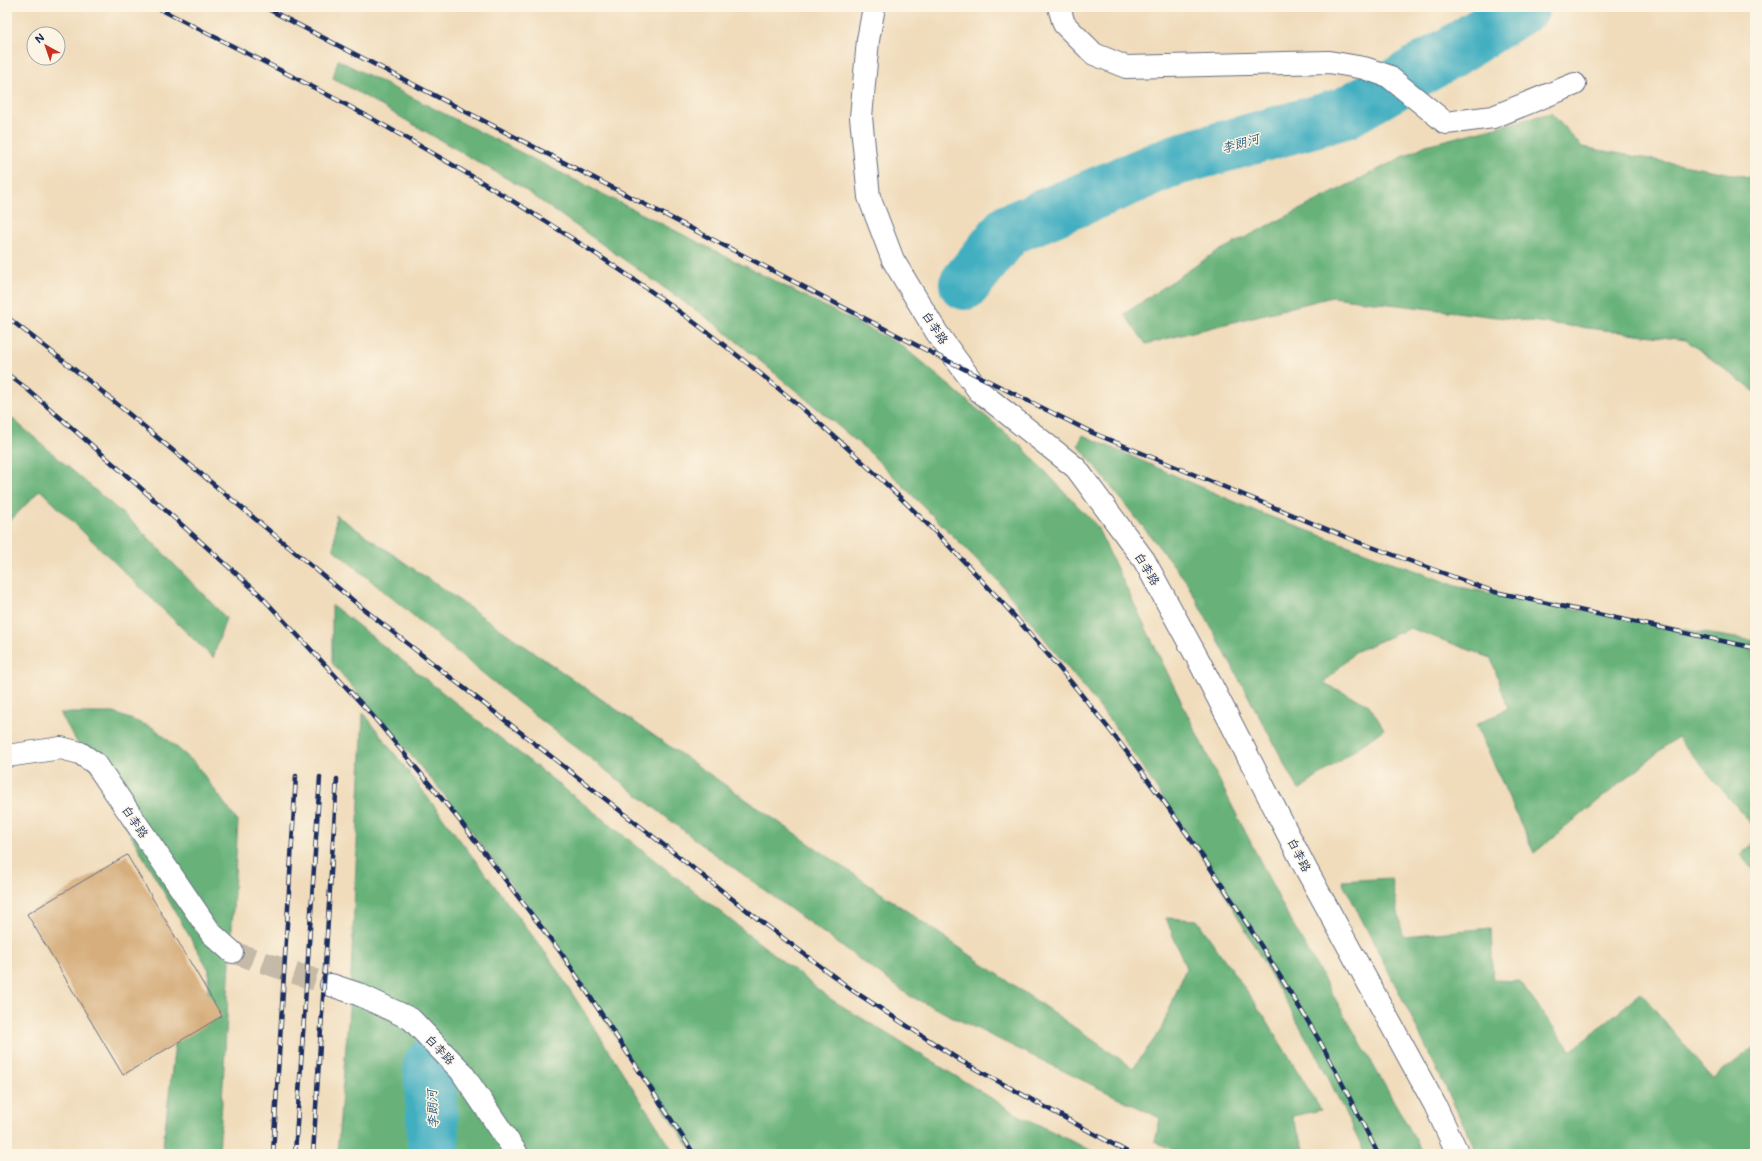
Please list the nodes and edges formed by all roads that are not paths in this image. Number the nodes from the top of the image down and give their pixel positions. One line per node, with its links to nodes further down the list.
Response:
1 (874, 7): 8 (street, 白李路)
2 (1059, 7): 3 (street)
3 (1575, 84)
4 (7, 756): 5 (street, 白李路)
5 (232, 952)
6 (331, 985): 7 (street, 白李路)
7 (517, 1154)
8 (1458, 1154)

